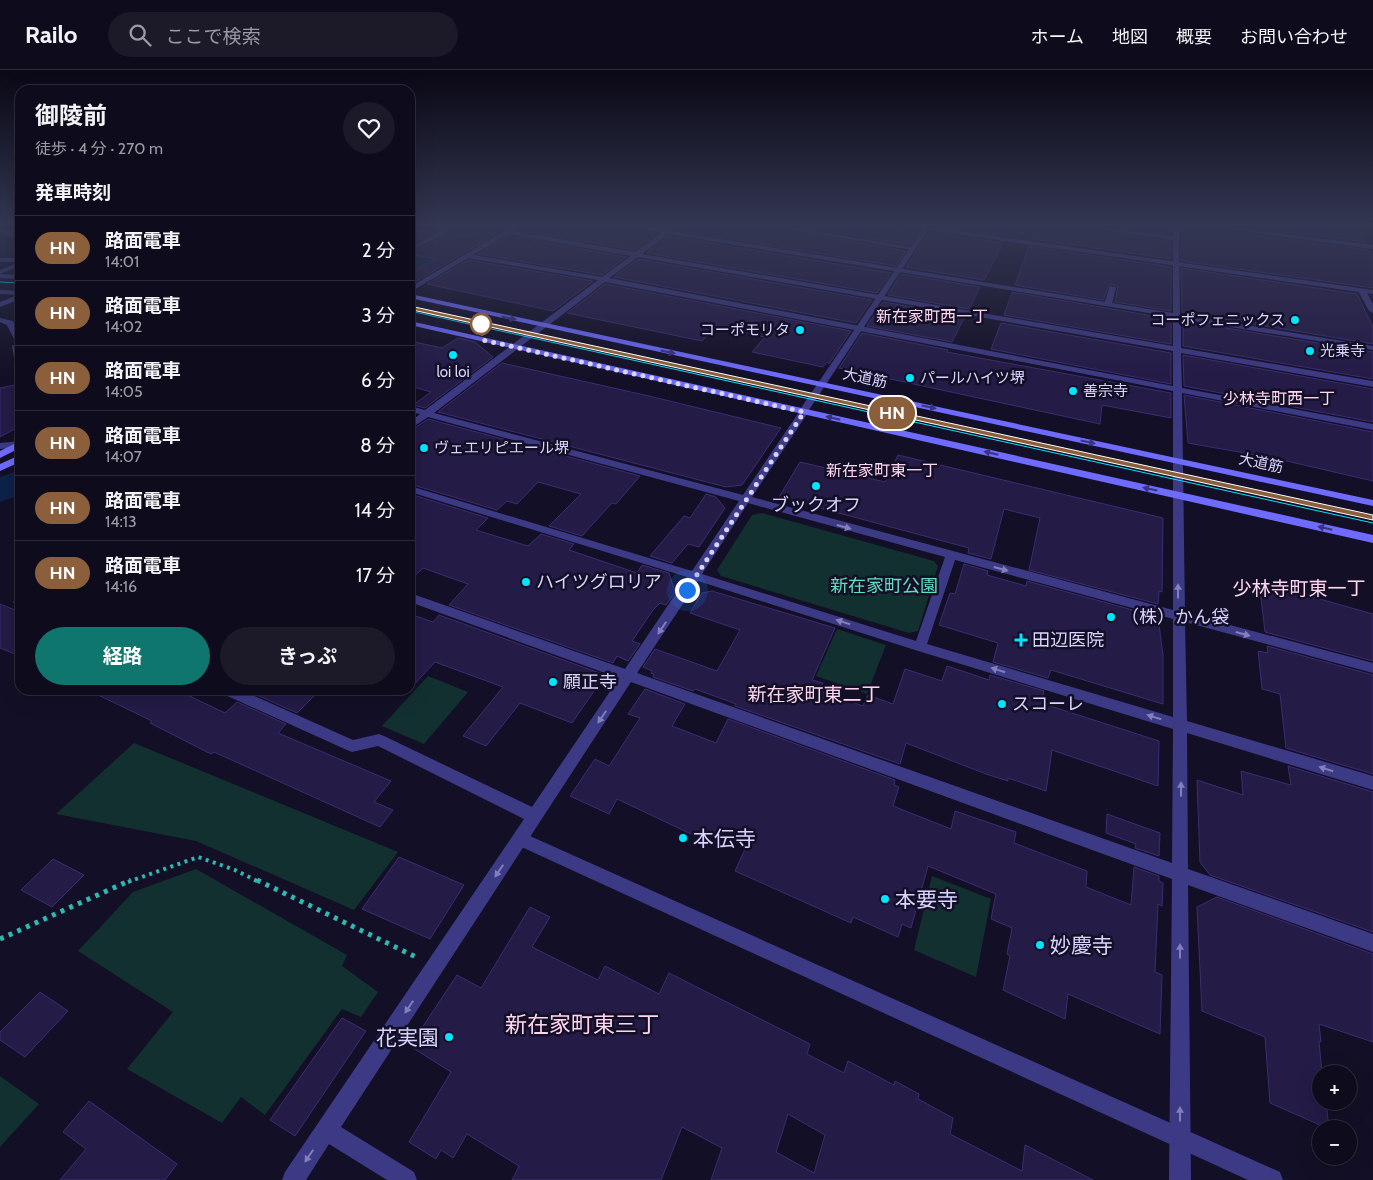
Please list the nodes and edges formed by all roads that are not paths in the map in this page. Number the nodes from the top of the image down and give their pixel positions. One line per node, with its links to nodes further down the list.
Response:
1 (435, 275): 13 (street)
2 (577, 275): 11 (street)
3 (608, 275): 11 (street)
4 (751, 275): 20 (street)
5 (895, 275): 20 (street)
6 (929, 275): 21 (street)
7 (1178, 275): 24 (street)
8 (1252, 275): 14 (street)
9 (0, 276): 10 (street)
10 (15, 277)
11 (602, 279): 27 (street); 28 (street)
12 (1112, 286): 21 (street)
13 (415, 287)
14 (1362, 291): 16 (street); 23 (street)
15 (0, 292): 17 (street)
16 (1373, 292)
17 (15, 294)
18 (15, 297): 22 (street)
19 (415, 297): 27 (main road, 大道筋, one-way to 27)
20 (879, 297): 28 (street); 32 (street)
21 (1108, 304): 24 (street)
22 (0, 305)
23 (1373, 312)
24 (1177, 315): 31 (street); 32 (street)
25 (0, 320): 29 (street)
26 (415, 324): 30 (main road)
27 (544, 325): 30 (street); 34 (main road, 大道筋, one-way to 34)
28 (858, 329): 34 (street); 35 (street)
29 (15, 333)
30 (515, 347): 37 (main road); 38 (street)
31 (1373, 348)
32 (1176, 350): 33 (street); 35 (street)
33 (1373, 384)
34 (823, 385): 37 (street); 46 (main road, 大道筋, one-way to 46)
35 (1179, 390): 40 (street); 46 (street)
36 (415, 410): 38 (street)
37 (804, 412): 49 (main road, one-way to 37); 50 (street)
38 (427, 414): 39 (street); 50 (street)
39 (415, 422)
40 (1373, 427)
41 (15, 444): 42 (street)
42 (0, 446)
43 (15, 446): 44 (main road)
44 (0, 454)
45 (15, 460): 47 (main road)
46 (1177, 460): 49 (street); 51 (main road, 大道筋)
47 (0, 468)
48 (415, 491): 54 (street)
49 (1178, 495): 52 (main road, one-way to 49); 56 (street, one-way to 49)
50 (746, 501): 53 (street, one-way to 53); 54 (street)
51 (1373, 502)
52 (1373, 539)
53 (951, 556): 56 (street, one-way to 56); 57 (street)
54 (696, 576): 57 (street, one-way to 54); 59 (street, one-way to 59)
55 (415, 602): 59 (street)
56 (1178, 616): 58 (street, one-way to 58); 61 (street)
57 (920, 647): 61 (street, one-way to 57)
58 (1373, 668)
59 (629, 677): 63 (street, one-way to 63); 65 (street)
60 (239, 695): 63 (street)
61 (1180, 725): 62 (street, one-way to 61); 65 (street, one-way to 61)
62 (1373, 783)
63 (536, 816): 64 (street)
64 (520, 839): 67 (street, one-way to 67); 68 (street)
65 (1181, 874): 66 (street); 68 (street, one-way to 65)
66 (1373, 943)
67 (326, 1130): 69 (street, one-way to 69); 70 (street)
68 (1180, 1139): 71 (street); 72 (street)
69 (293, 1180)
70 (406, 1180)
71 (1180, 1180)
72 (1272, 1180)

